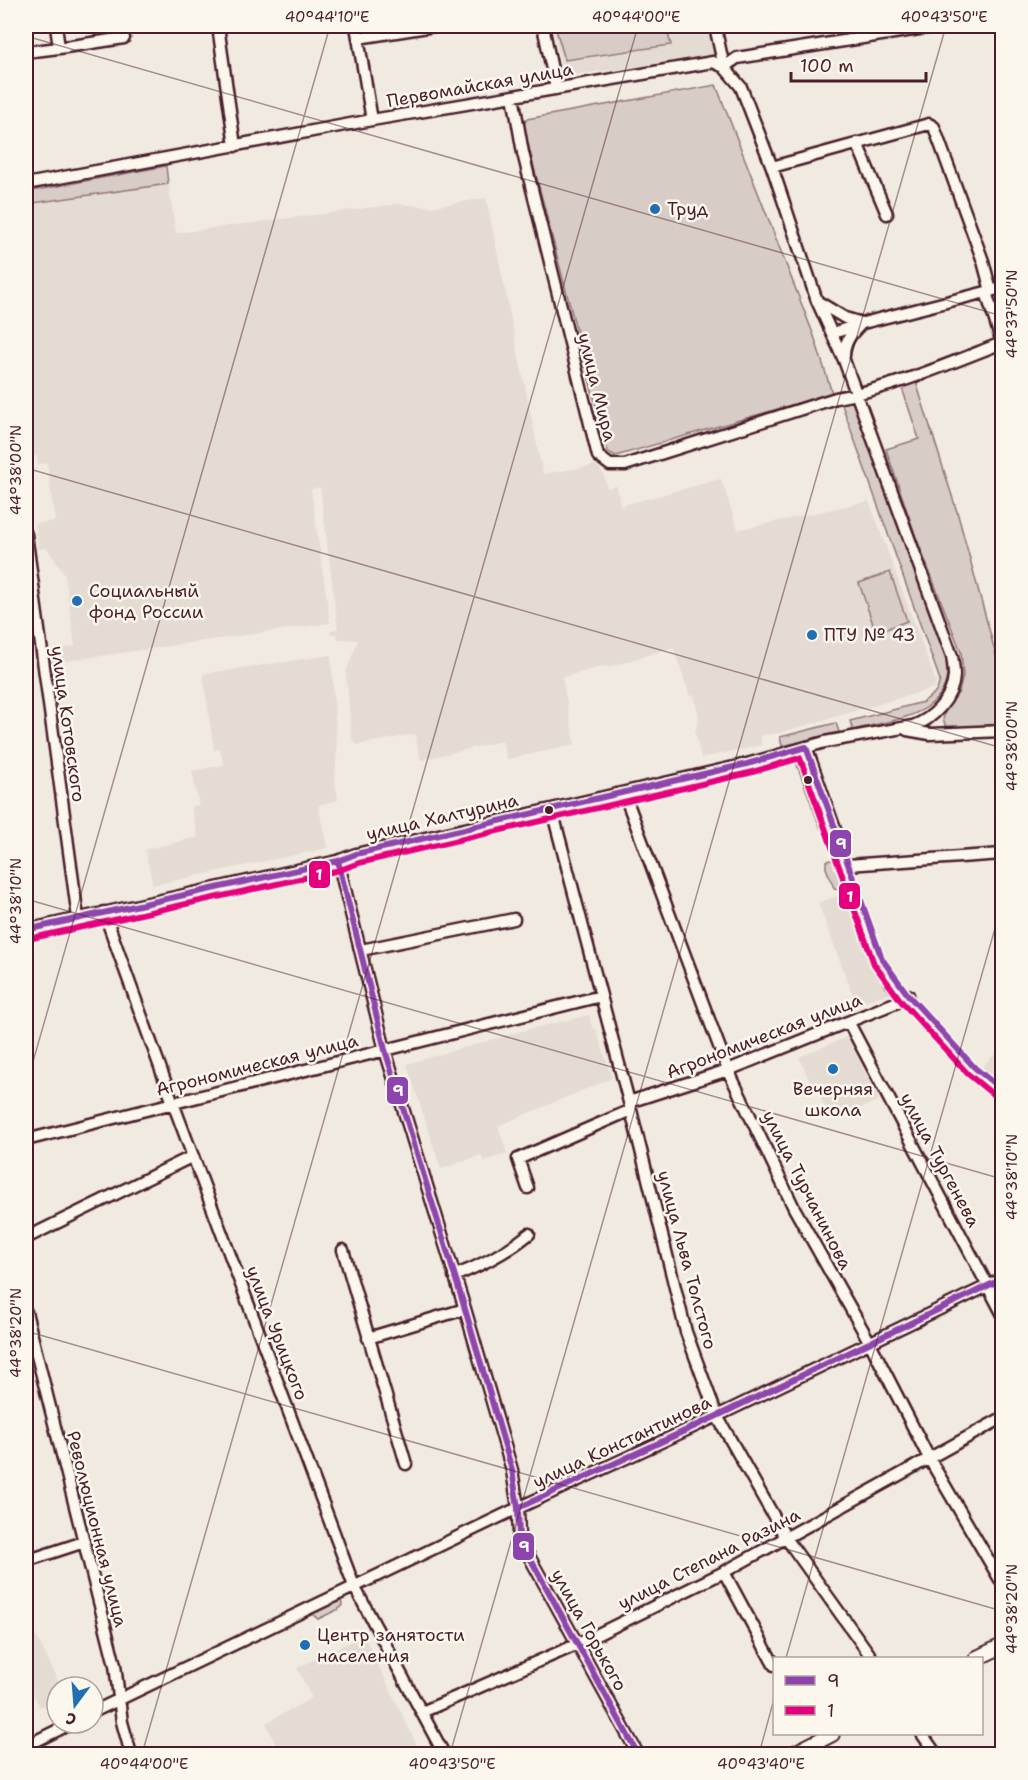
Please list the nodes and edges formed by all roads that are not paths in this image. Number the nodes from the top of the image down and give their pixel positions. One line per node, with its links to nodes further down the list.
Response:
1 (56, 26): 11 (street)
2 (218, 26): 18 (street)
3 (356, 26): 10 (street)
4 (434, 26): 10 (street)
5 (543, 26): 14 (street)
6 (715, 26): 13 (street)
7 (938, 26): 8 (street, Первомайская улица)
8 (861, 31): 13 (street, Первомайская улица)
9 (124, 38): 11 (street)
10 (358, 38): 16 (street)
11 (59, 48): 12 (street)
12 (26, 52)
13 (724, 67): 14 (street, Первомайская улица); 19 (street)
14 (556, 89): 15 (street, Первомайская улица)
15 (513, 96): 16 (street, Первомайская улица); 28 (street, улица Мира)
16 (372, 120): 18 (street, Первомайская улица)
17 (857, 142): 19 (street); 21 (street); 22 (street, улица Мира)
18 (235, 146): 20 (street, Первомайская улица)
19 (772, 167): 23 (street)
20 (26, 184)
21 (887, 214)
22 (993, 290): 24 (street); 26 (street, улица Мира)
23 (817, 301): 24 (street); 25 (street)
24 (863, 323): 25 (street); 27 (street)
25 (833, 333): 27 (street)
26 (1002, 343): 28 (street, улица Мира)
27 (844, 360): 28 (street)
28 (855, 395): 30 (street, улица Халтурина)
29 (26, 534): 39 (street, улица Котовского)
30 (901, 729): 31 (street, улица Халтурина); 32 (street, улица Халтурина)
31 (1002, 731)
32 (803, 748): 33 (street, улица Халтурина); 37 (street); 44 (street)
33 (624, 793): 34 (street, улица Халтурина); 47 (street, улица Турчанинова)
34 (552, 810): 36 (street, улица Халтурина); 43 (street, улица Льва Толстого)
35 (1002, 854): 37 (street)
36 (338, 861): 38 (street, улица Халтурина); 42 (street, улица Горького)
37 (848, 865): 44 (street)
38 (105, 912): 39 (street, улица Халтурина); 50 (street, улица Урицкого)
39 (78, 918): 41 (street, улица Халтурина)
40 (513, 919): 42 (street)
41 (26, 930)
42 (361, 950): 46 (street, улица Горького)
43 (601, 996): 46 (street, Агрономическая улица); 51 (street, улица Льва Толстого)
44 (905, 996): 45 (street, Агрономическая улица); 48 (street); 49 (street)
45 (849, 1023): 47 (street, Агрономическая улица); 60 (street, улица Тургенева)
46 (385, 1050): 50 (street, Агрономическая улица); 58 (street, улица Горького)
47 (728, 1070): 51 (street, Агрономическая улица); 65 (street, улица Турчанинова)
48 (1002, 1090)
49 (1002, 1098)
50 (173, 1103): 52 (street, Агрономическая улица); 53 (street, улица Урицкого)
51 (631, 1106): 54 (street); 66 (street, улица Льва Толстого)
52 (26, 1140)
53 (193, 1156): 56 (street); 76 (street, улица Урицкого)
54 (528, 1188)
55 (529, 1234): 58 (street)
56 (26, 1238)
57 (343, 1250): 64 (street)
58 (454, 1276): 61 (street, улица Горького)
59 (1002, 1279): 60 (street, улица Константинова)
60 (987, 1286): 63 (street, улица Тургенева); 65 (street, улица Константинова)
61 (465, 1309): 64 (street); 70 (street, улица Горького)
62 (26, 1312): 72 (street, Революционная улица)
63 (1002, 1313)
64 (368, 1338): 69 (street)
65 (870, 1341): 66 (street, улица Константинова); 68 (street, улица Турчанинова)
66 (717, 1416): 70 (street, улица Константинова); 71 (street, улица Льва Толстого)
67 (1002, 1419): 68 (street, улица Степана Разина)
68 (930, 1460): 71 (street, улица Степана Разина); 75 (street, улица Турчанинова)
69 (406, 1464)
70 (518, 1508): 76 (street, улица Константинова); 77 (street, улица Горького)
71 (786, 1538): 74 (street, улица Степана Разина); 79 (street, улица Льва Толстого)
72 (84, 1542): 73 (street); 82 (street, Революционная улица)
73 (26, 1561)
74 (724, 1572): 77 (street, улица Степана Разина); 81 (street)
75 (1002, 1583)
76 (354, 1586): 82 (street, улица Константинова); 84 (street, улица Урицкого)
77 (578, 1644): 84 (street, улица Степана Разина); 92 (street, улица Горького)
78 (1002, 1646): 80 (main road)
79 (871, 1657)
80 (981, 1657)
81 (773, 1663)
82 (120, 1699): 83 (street, улица Константинова); 90 (street, Революционная улица)
83 (105, 1707)
84 (422, 1712): 91 (street, улица Урицкого)
85 (48, 1735): 88 (street)
86 (830, 1735): 89 (main road)
87 (923, 1735): 93 (street)
88 (26, 1746)
89 (807, 1747)
90 (131, 1755)
91 (444, 1755)
92 (639, 1755)
93 (936, 1755)

